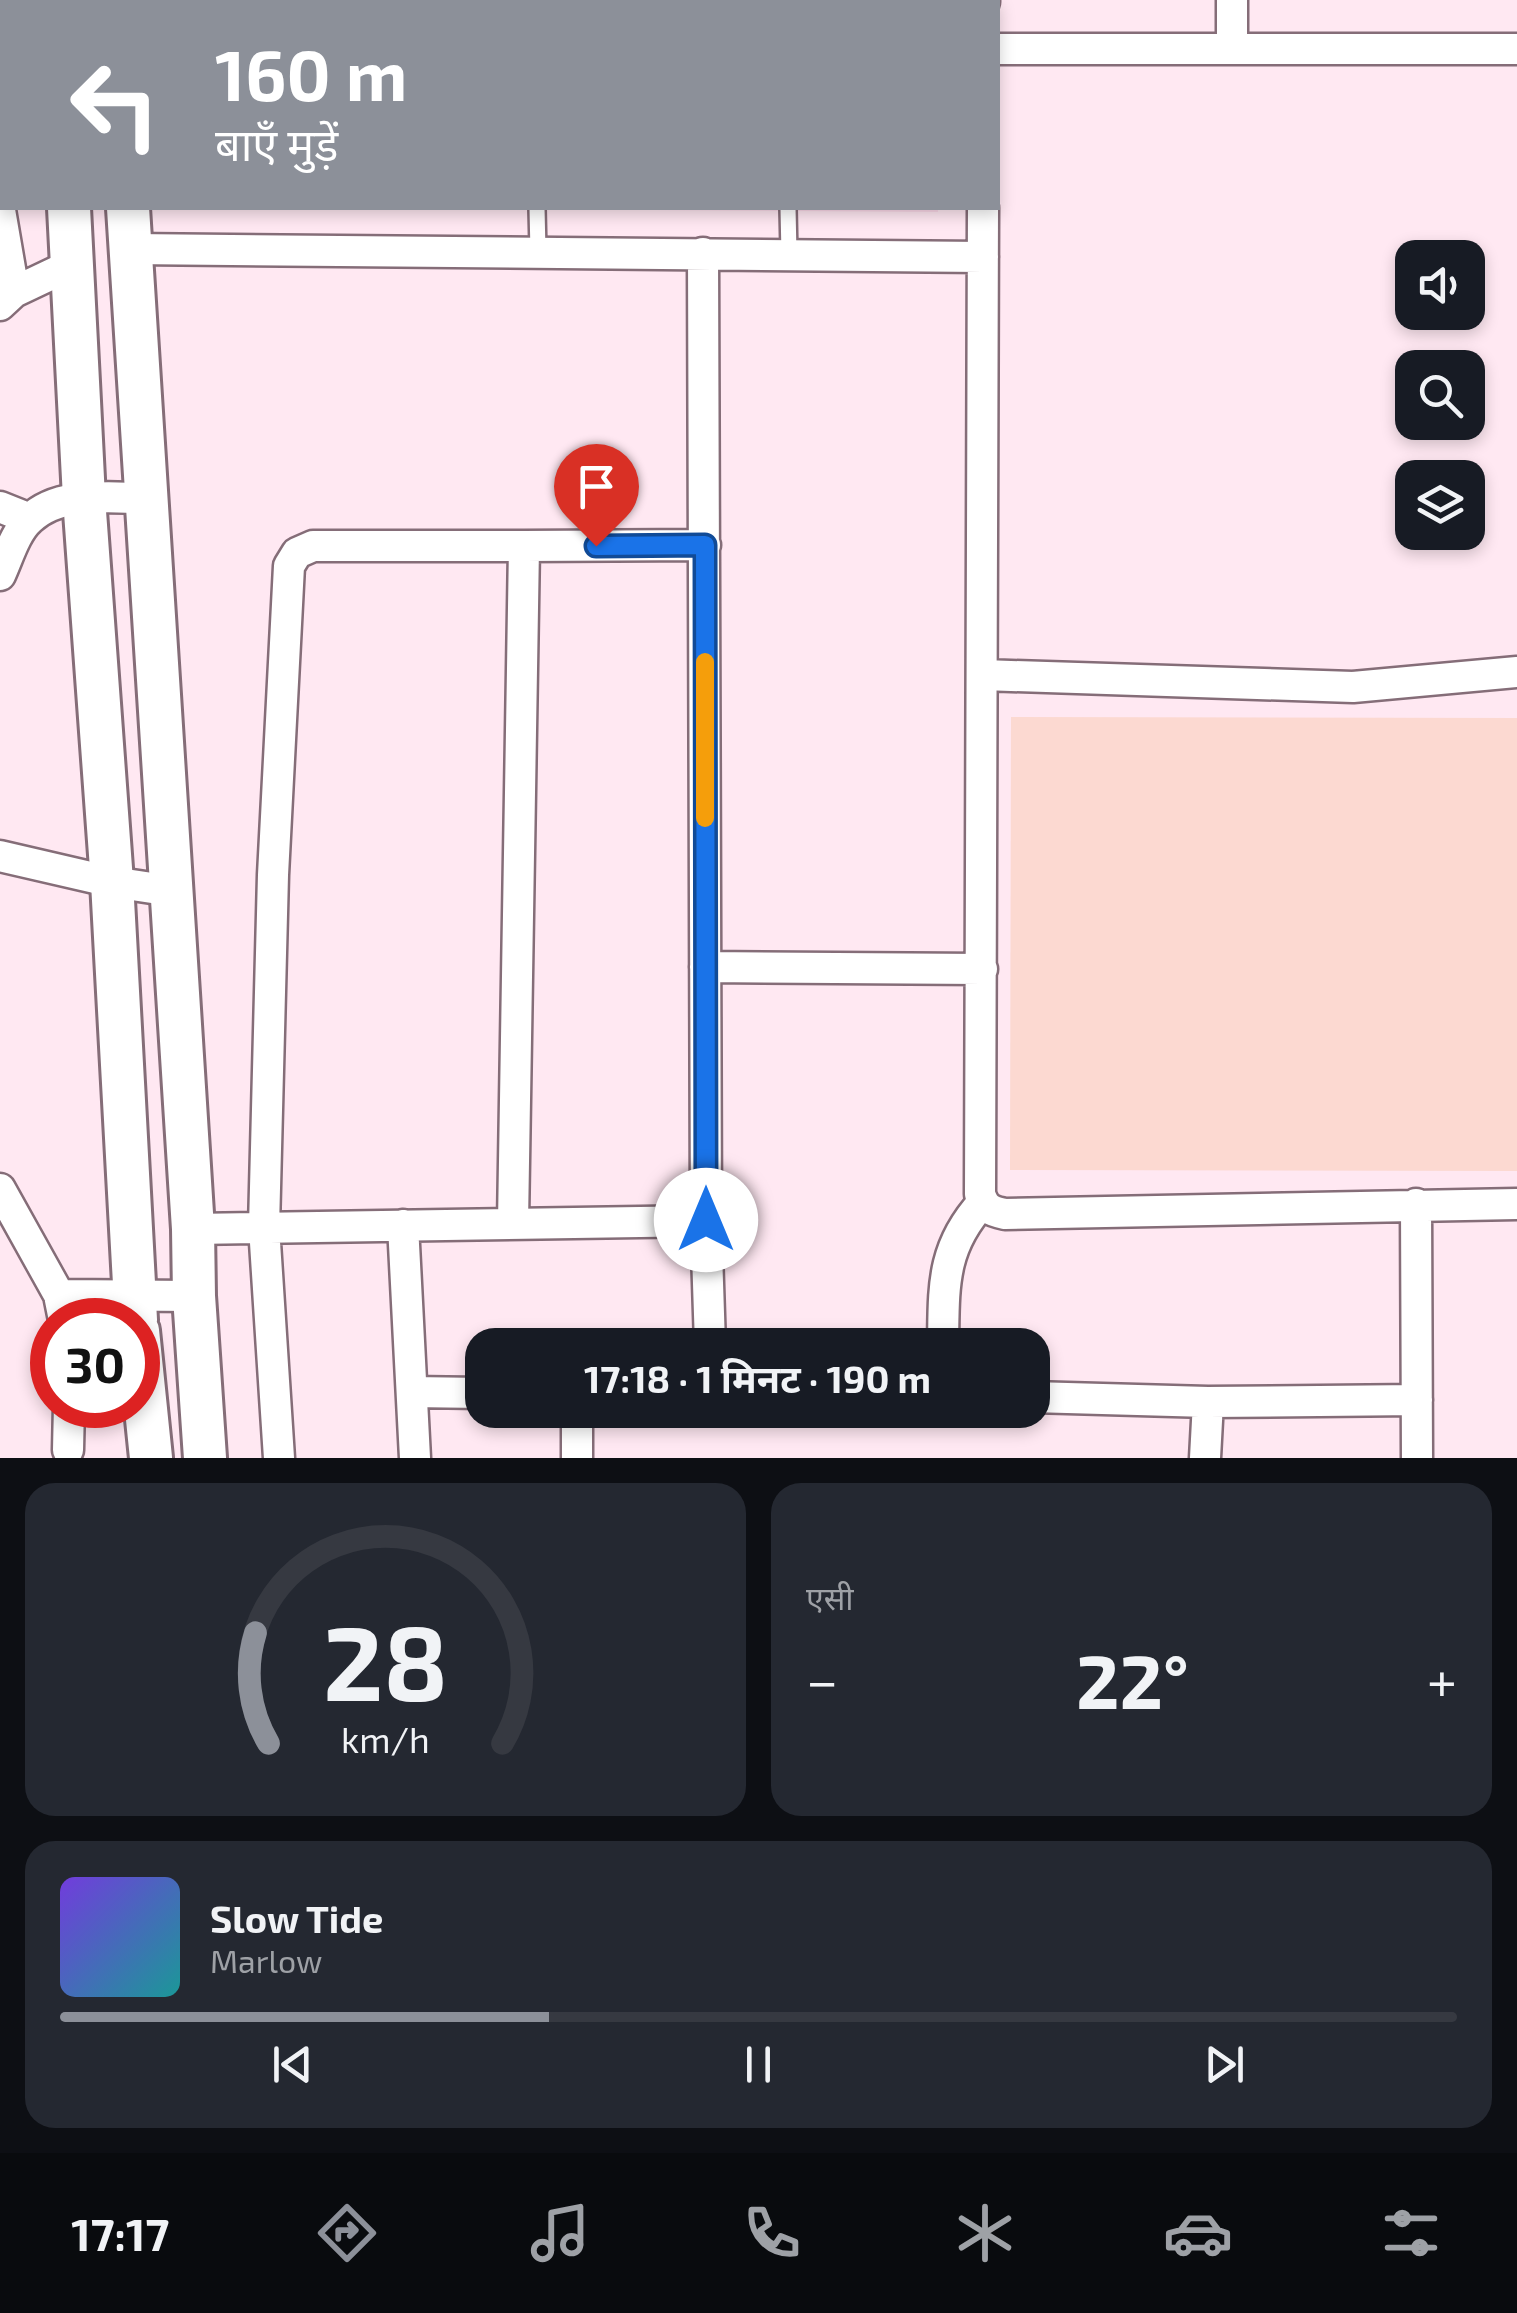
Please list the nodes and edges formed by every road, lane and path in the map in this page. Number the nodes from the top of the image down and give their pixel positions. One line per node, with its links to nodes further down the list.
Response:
1 (1232, 0): 3 (street)
2 (1000, 50): 3 (street)
3 (1232, 50): 4 (street)
4 (1517, 50)
5 (0, 210): 16 (street)
6 (69, 210): 15 (street)
7 (537, 210): 11 (lane)
8 (788, 210): 13 (lane)
9 (983, 210): 14 (street)
10 (129, 228): 11 (street); 18 (street)
11 (538, 252): 12 (street)
12 (703, 253): 13 (street); 21 (street)
13 (789, 254): 14 (street)
14 (983, 258): 25 (street)
15 (73, 264): 16 (street); 17 (street)
16 (7, 298)
17 (84, 498): 18 (street); 20 (street); 27 (street)
18 (145, 498): 28 (street)
19 (0, 507): 20 (street)
20 (30, 519): 23 (street)
21 (705, 545): 22 (street); 29 (street)
22 (524, 546): 36 (street); 38 (street)
23 (0, 575)
24 (1517, 672): 25 (street)
25 (982, 676): 30 (street)
26 (0, 856): 27 (street)
27 (112, 882): 28 (street); 42 (street)
28 (172, 892): 39 (street)
29 (705, 967): 30 (street); 35 (street)
30 (982, 969): 32 (street)
31 (0, 1190): 41 (street)
32 (982, 1202): 33 (street); 45 (street)
33 (1416, 1204): 34 (street); 49 (street)
34 (1517, 1204)
35 (706, 1220): 36 (street); 44 (street)
36 (513, 1224): 37 (street)
37 (403, 1225): 38 (street); 46 (street)
38 (264, 1227): 39 (street); 57 (street)
39 (193, 1228): 40 (street)
40 (194, 1296): 43 (street); 56 (street)
41 (56, 1298)
42 (135, 1298)
43 (160, 1308)
44 (709, 1328)
45 (943, 1328)
46 (412, 1392): 47 (street); 58 (street)
47 (465, 1393)
48 (1050, 1398): 50 (street)
49 (1417, 1400): 50 (street); 61 (street)
50 (1208, 1402): 60 (street)
51 (68, 1428): 54 (street)
52 (149, 1428): 55 (street)
53 (577, 1428): 59 (street)
54 (68, 1450)
55 (152, 1458)
56 (205, 1458)
57 (279, 1458)
58 (415, 1458)
59 (577, 1458)
60 (1204, 1458)
61 (1416, 1458)

